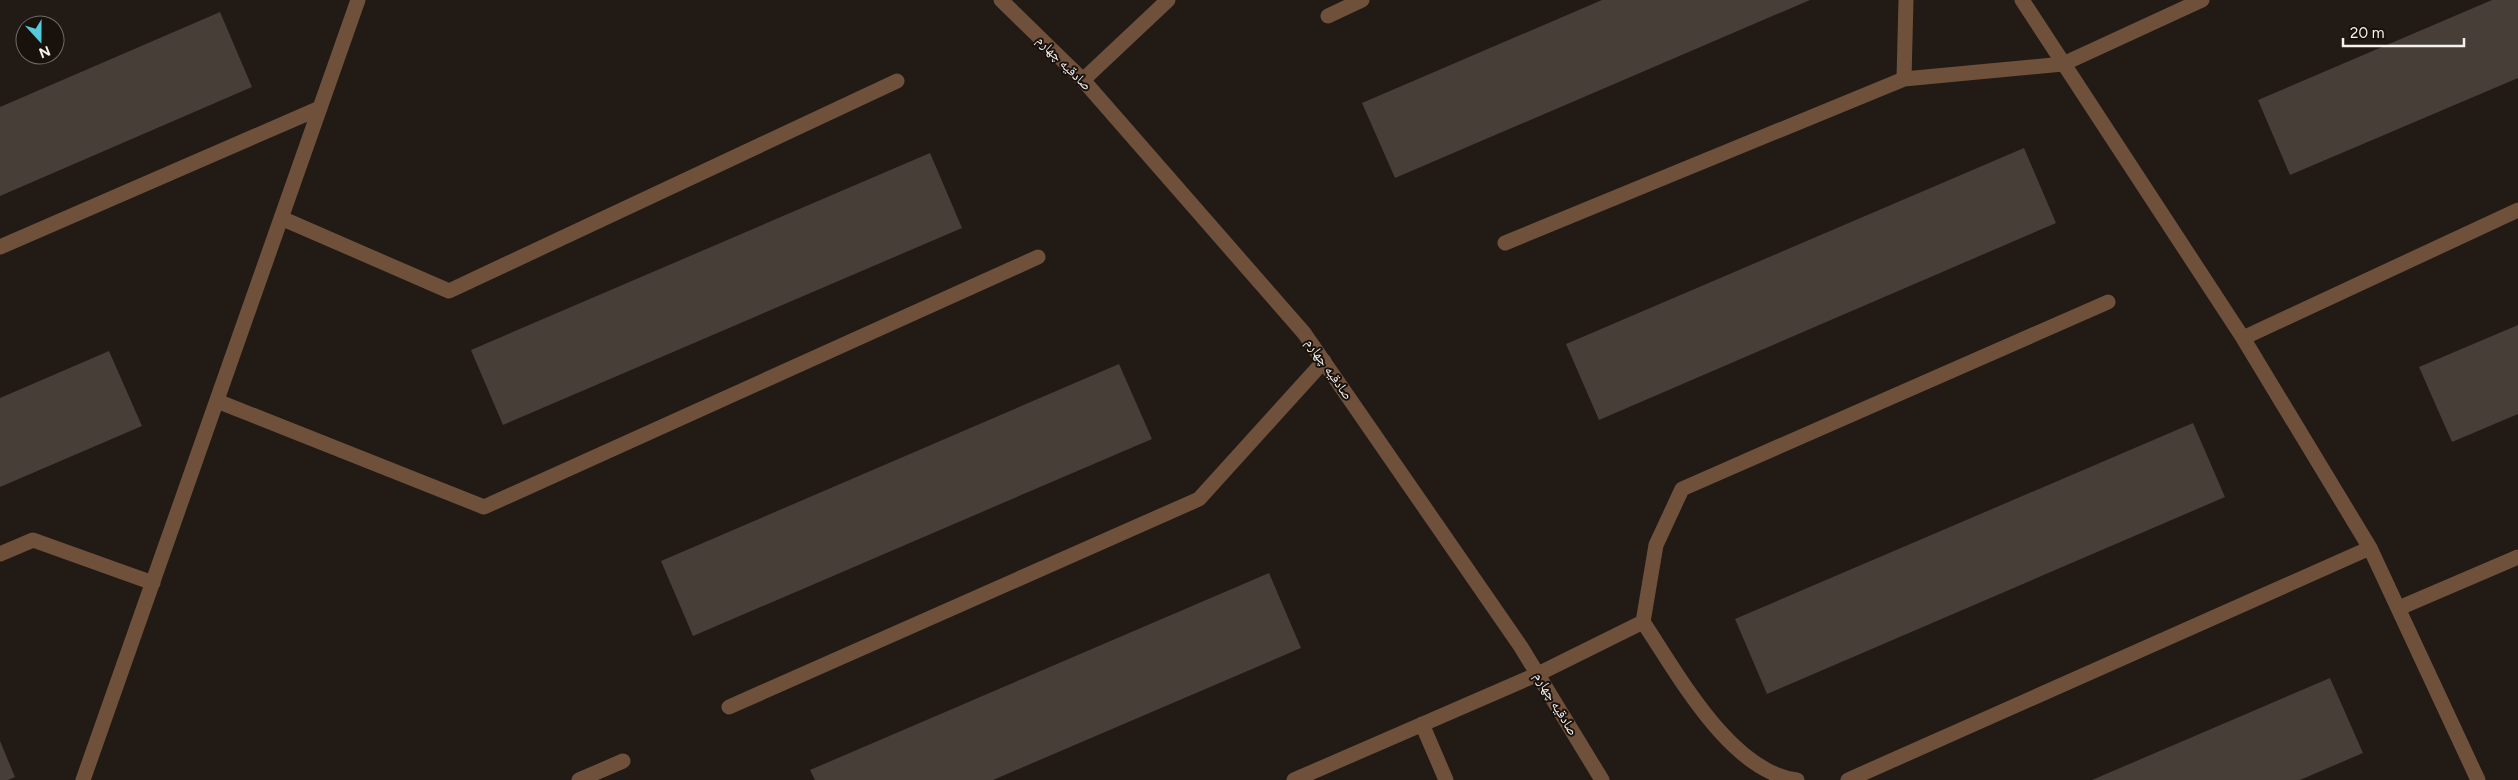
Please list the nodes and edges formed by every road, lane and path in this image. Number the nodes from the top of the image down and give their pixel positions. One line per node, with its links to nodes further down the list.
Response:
1 (358, 0): 13 (street)
2 (1001, 0): 11 (street, صادقیه چهارم)
3 (1168, 0): 11 (street)
4 (1362, 0): 8 (street)
5 (1906, 0): 10 (street)
6 (2022, 0): 9 (street)
7 (2202, 0): 9 (street)
8 (1328, 16)
9 (2064, 64): 10 (street); 20 (street)
10 (1904, 79): 16 (street)
11 (1083, 80): 21 (street, صادقیه چهارم)
12 (897, 81): 15 (street)
13 (320, 108): 15 (street); 17 (street)
14 (2518, 210): 20 (street)
15 (281, 218): 22 (street)
16 (1504, 243)
17 (0, 247)
18 (1038, 258): 22 (street)
19 (2108, 302): 28 (street)
20 (2243, 338): 23 (street)
21 (1324, 361): 29 (street, صادقیه چهارم); 30 (street)
22 (217, 401): 26 (street)
23 (2370, 548): 27 (street); 39 (street)
24 (0, 554): 26 (street)
25 (2518, 557): 27 (street)
26 (153, 583): 33 (street)
27 (2398, 608): 40 (street)
28 (1643, 622): 29 (street); 38 (street)
29 (1538, 674): 31 (street); 37 (street, صادقیه چهارم)
30 (730, 706)
31 (1422, 724): 35 (street); 36 (street)
32 (624, 761): 34 (street)
33 (83, 780)
34 (579, 780)
35 (1294, 780)
36 (1446, 780)
37 (1602, 780)
38 (1797, 780)
39 (1848, 780)
40 (2478, 780)

